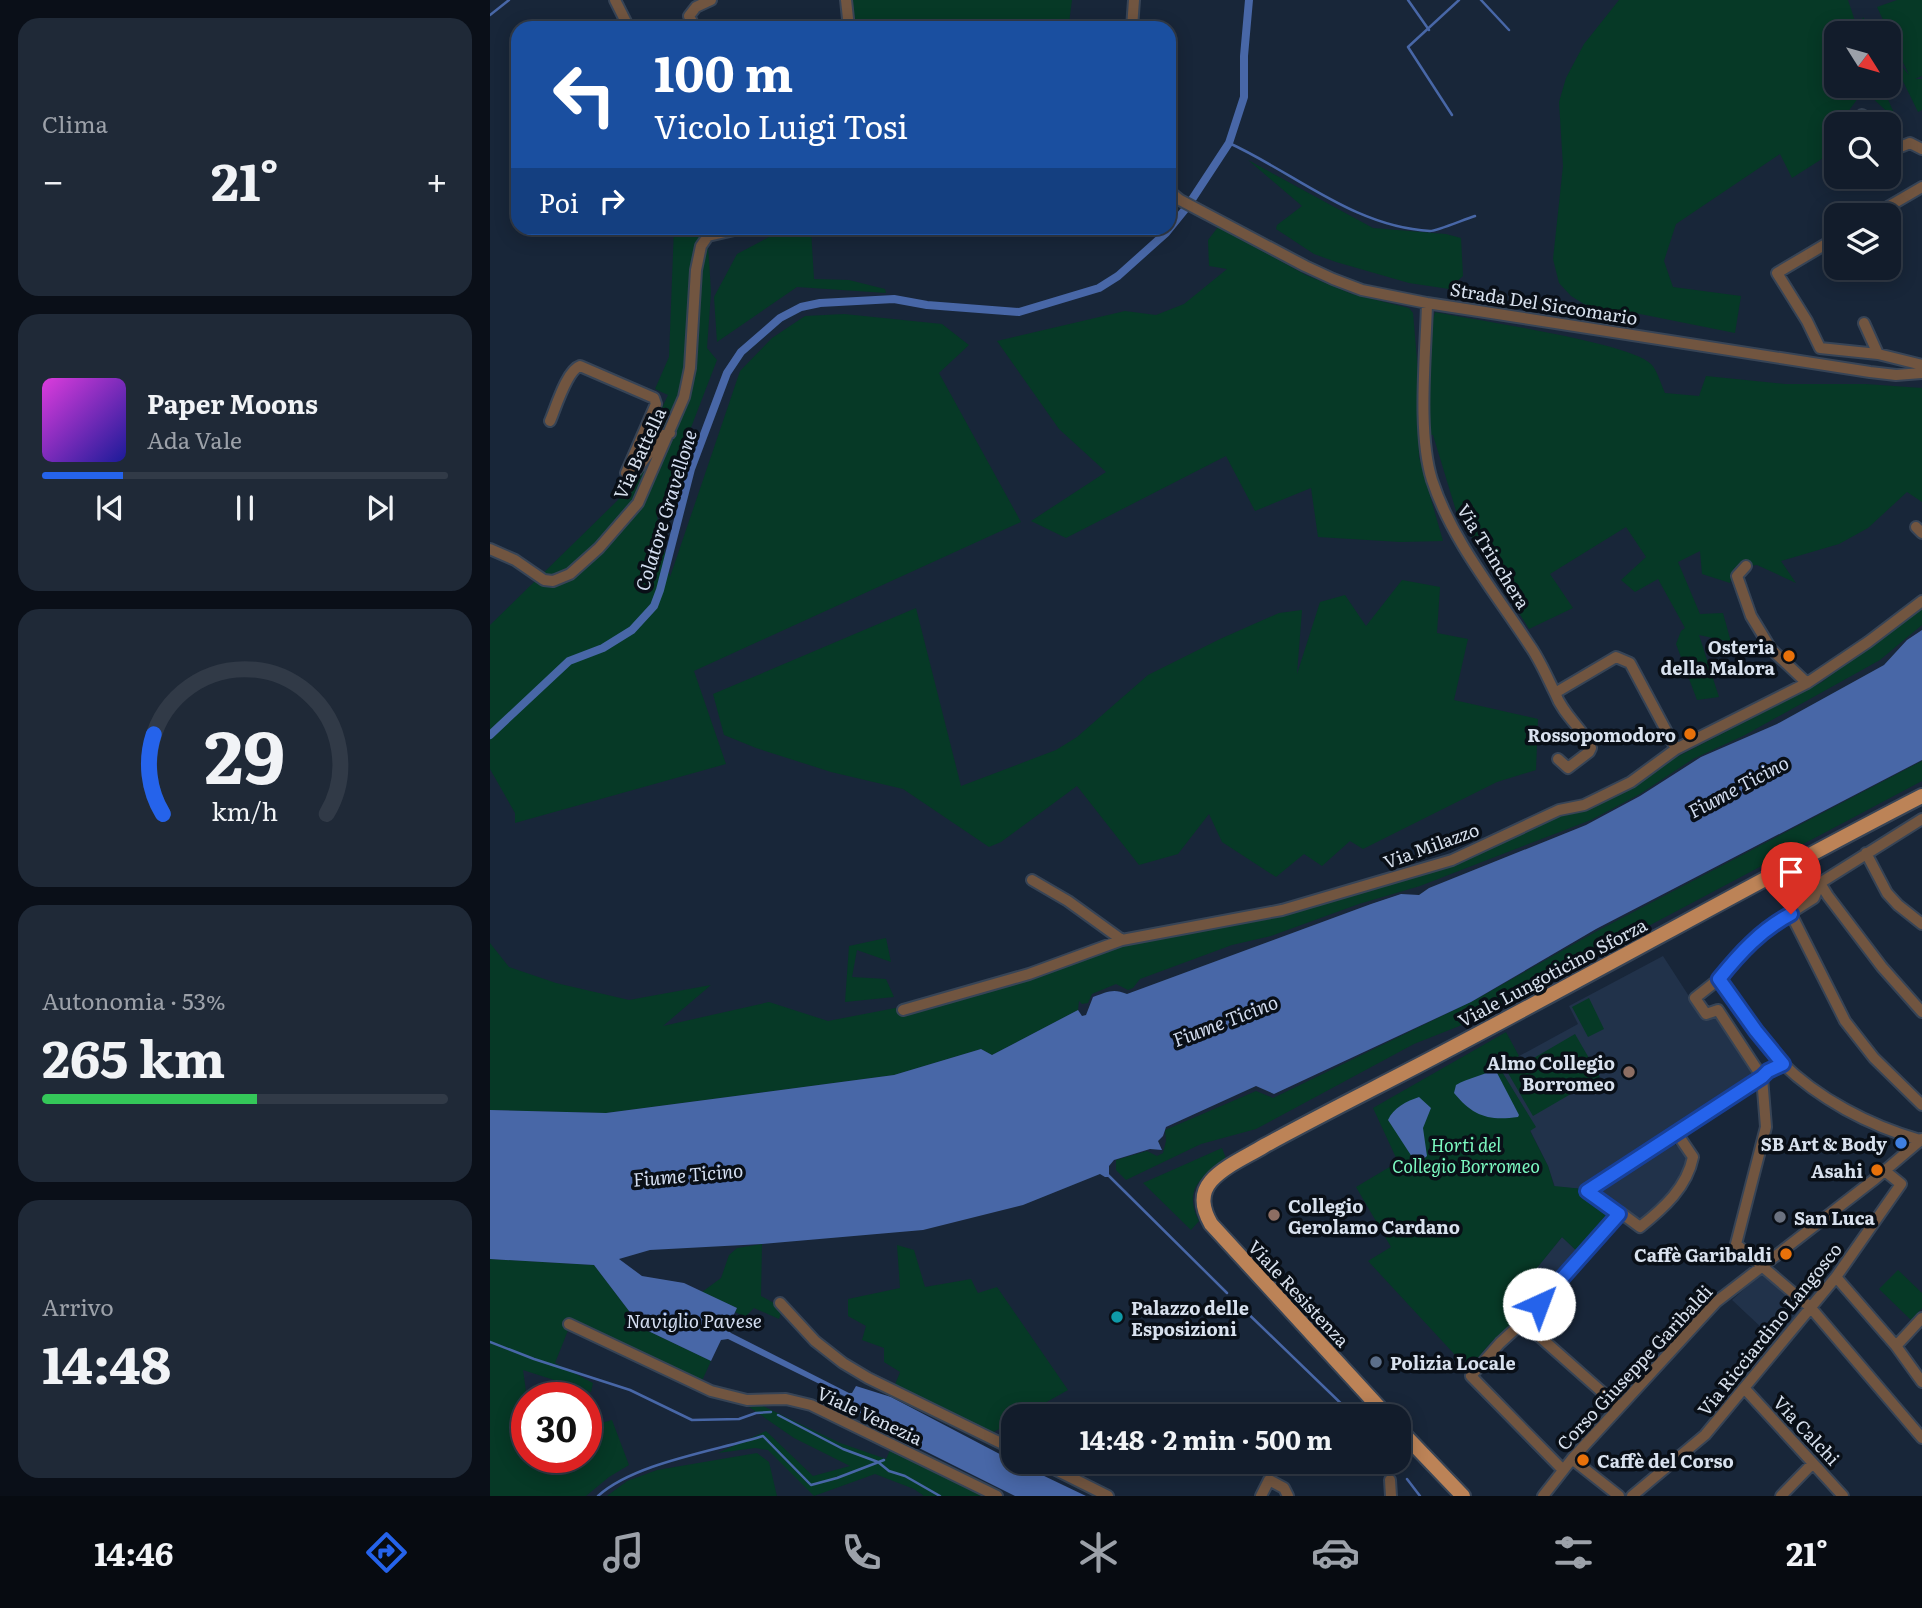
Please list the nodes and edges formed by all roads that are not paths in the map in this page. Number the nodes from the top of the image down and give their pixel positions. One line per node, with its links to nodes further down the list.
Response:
1 (615, 0): 5 (street)
2 (710, 0): 6 (street)
3 (846, 0): 7 (street)
4 (1134, 0): 8 (street)
5 (626, 21)
6 (692, 21)
7 (848, 21)
8 (1132, 21)
9 (1901, 148): 10 (street)
10 (1922, 149)
11 (1922, 187): 13 (street)
12 (1176, 196): 16 (street, Strada Del Siccomario)
13 (1895, 203)
14 (706, 235): 22 (street, Via Battella)
15 (1824, 245): 18 (street)
16 (1427, 303): 20 (street, Strada Del Siccomario); 27 (street, Via Trinchera)
17 (1864, 323): 18 (street)
18 (1878, 354): 19 (street)
19 (1922, 365)
20 (1922, 373)
21 (551, 421): 22 (street)
22 (670, 433): 23 (street, Via Battella)
23 (490, 549)
24 (1746, 566): 26 (street)
25 (1922, 601): 26 (street, Via Milazzo)
26 (1807, 683): 28 (street, Via Milazzo)
27 (1555, 693): 28 (street); 29 (street, Via Trinchera)
28 (1676, 749): 37 (street, Via Milazzo)
29 (1558, 759)
30 (1922, 796): 47 (main road, Viale Lungoticino Sforza)
31 (1922, 819): 32 (street)
32 (1866, 853): 34 (street); 36 (street)
33 (1032, 880): 37 (street)
34 (1820, 883): 35 (street); 40 (street)
35 (1791, 914): 38 (street); 43 (street)
36 (1922, 924)
37 (1122, 940): 39 (street, Via Milazzo)
38 (1719, 979): 41 (street); 42 (street)
39 (903, 1010)
40 (1922, 1012)
41 (1783, 1064): 42 (street); 45 (street)
42 (1762, 1077): 44 (street); 49 (street)
43 (1922, 1105)
44 (1676, 1132): 48 (street); 48 (street)
45 (1921, 1140): 46 (street, Corso Giuseppe Garibaldi)
46 (1885, 1171): 49 (street, Corso Giuseppe Garibaldi); 50 (street, Via Ricciardino Langosco)
47 (1206, 1188): 59 (main road, Viale Resistenza)
48 (1620, 1213): 54 (street)
49 (1763, 1265): 52 (street); 60 (street, Corso Giuseppe Garibaldi)
50 (1836, 1277): 52 (street, Via Ricciardino Langosco); 56 (street)
51 (780, 1303): 63 (street)
52 (1811, 1308): 58 (street, Via Ricciardino Langosco); 61 (street)
53 (1922, 1318): 56 (street)
54 (1523, 1322): 60 (street); 66 (street)
55 (569, 1324): 69 (street, Viale Venezia)
56 (1896, 1346): 57 (street)
57 (1922, 1382)
58 (1745, 1389): 65 (street, Via Calchi); 77 (street, Via Ricciardino Langosco)
59 (1376, 1404)
60 (1619, 1407): 64 (street, Corso Giuseppe Garibaldi)
61 (1922, 1438)
62 (1411, 1442): 74 (main road)
63 (1001, 1443)
64 (1572, 1459): 66 (street, Corso Giuseppe Garibaldi); 76 (street)
65 (1813, 1462): 78 (street); 79 (street, Via Calchi)
66 (1563, 1470): 75 (street, Corso Giuseppe Garibaldi)
67 (1064, 1474): 70 (street)
68 (1390, 1479): 73 (street)
69 (997, 1496)
70 (1108, 1496)
71 (1261, 1496): 72 (street)
72 (1288, 1496)
73 (1391, 1496)
74 (1463, 1496)
75 (1543, 1496)
76 (1619, 1496)
77 (1632, 1496)
78 (1781, 1496)
79 (1843, 1496)

